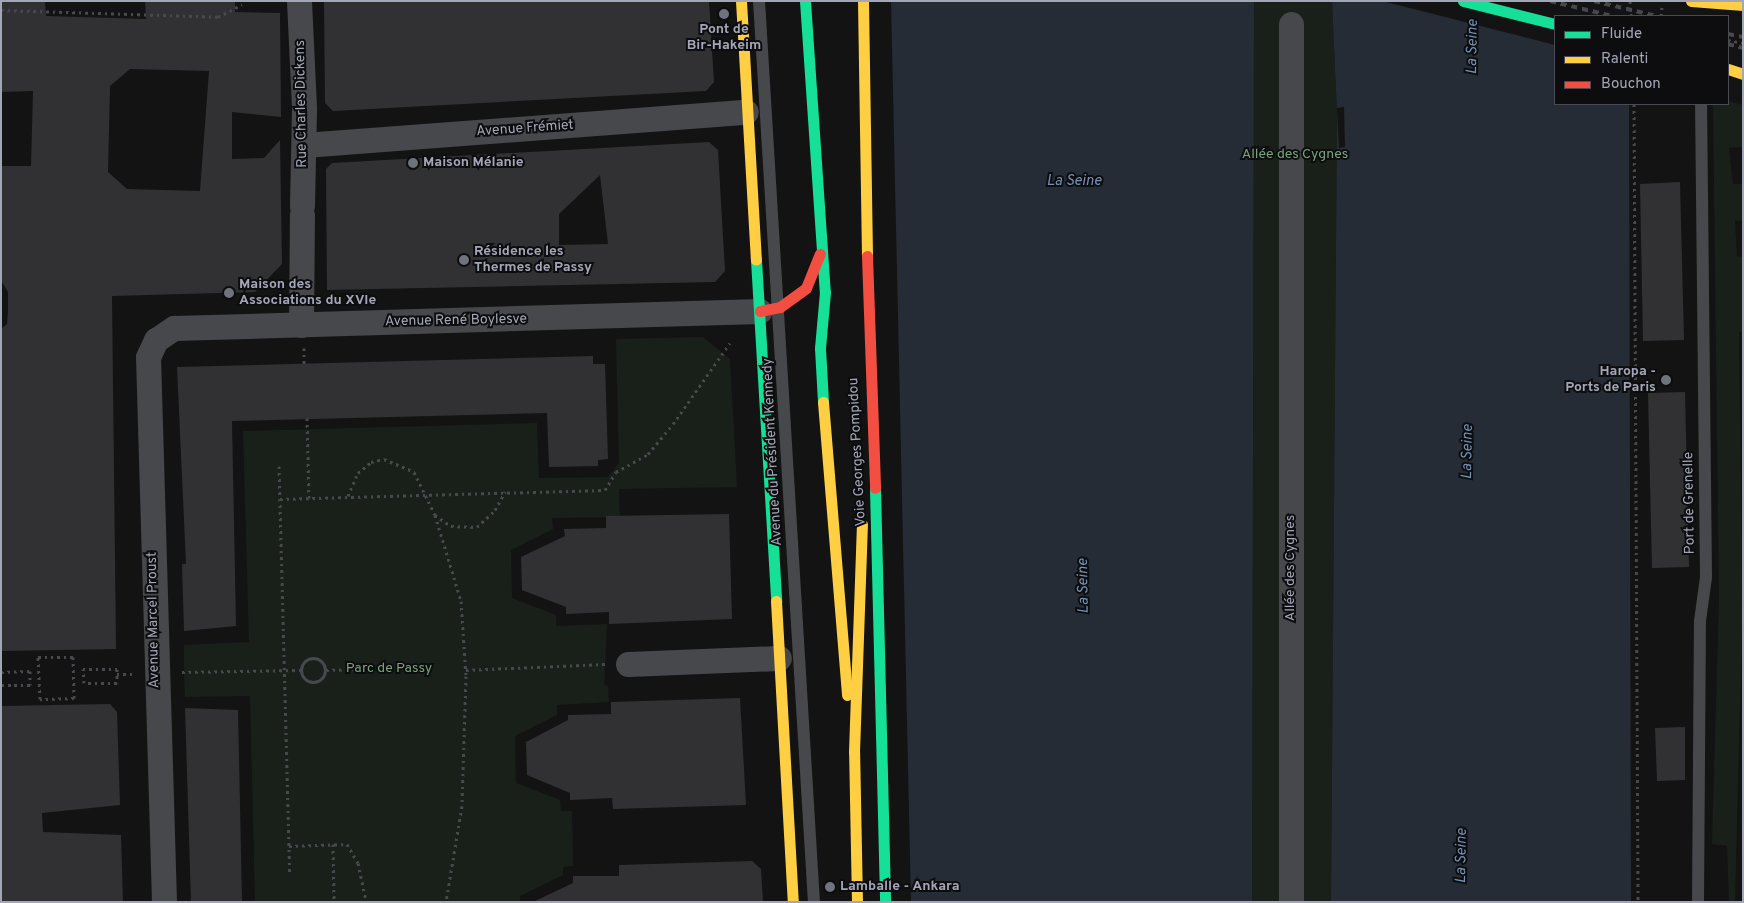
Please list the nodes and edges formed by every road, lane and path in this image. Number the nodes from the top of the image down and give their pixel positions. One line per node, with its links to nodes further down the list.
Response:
1 (299, 1): 24 (street, Rue Charles Dickens)
2 (741, 1): 23 (main road, Avenue du Président Kennedy)
3 (759, 1): 26 (lane, Avenue du Président Kennedy)
4 (805, 1): 25 (main road)
5 (863, 1): 32 (main road, Voie Georges Pompidou)
6 (1463, 1): 16 (main road)
7 (1630, 1): 13 (path)
8 (242, 4): 12 (path)
9 (1694, 5): 10 (main road)
10 (1743, 5)
11 (1662, 7): 14 (path)
12 (1, 10)
13 (1631, 15)
14 (1661, 15)
15 (1292, 24): 67 (street, Allée des Cygnes)
16 (1554, 24)
17 (1729, 40): 18 (path)
18 (1743, 43)
19 (1729, 69): 20 (main road)
20 (1743, 74)
21 (1634, 105): 68 (path)
22 (1701, 105): 69 (lane, Port de Grenelle)
23 (746, 112): 24 (street, Avenue Frémiet); 26 (main road, Avenue du Président Kennedy)
24 (304, 145): 27 (street, Rue Charles Dickens)
25 (821, 253): 26 (main road); 55 (main road)
26 (770, 309): 27 (street, Avenue René Boylesve); 40 (main road, Avenue du Président Kennedy); 64 (lane, Avenue du Président Kennedy)
27 (303, 334): 28 (street, Avenue René Boylesve); 30 (path)
28 (156, 340): 59 (street, Avenue Marcel Proust)
29 (730, 343): 34 (path)
30 (304, 364)
31 (306, 418): 37 (path)
32 (870, 421): 55 (main road); 66 (main road, Voie Georges Pompidou)
33 (279, 466): 38 (path)
34 (505, 492): 35 (path); 39 (path)
35 (426, 494): 36 (path); 36 (path); 39 (path)
36 (348, 496): 37 (path)
37 (309, 498): 38 (path)
38 (280, 499): 44 (path)
39 (435, 515): 47 (path)
40 (779, 658): 41 (street); 63 (main road, Avenue du Président Kennedy)
41 (628, 664)
42 (598, 665): 47 (path)
43 (356, 669): 46 (path)
44 (283, 670): 45 (path); 49 (path); 57 (path)
45 (301, 670): 46 (path); 46 (path)
46 (326, 670)
47 (466, 670): 62 (path)
48 (1, 672): 53 (path)
49 (184, 672)
50 (74, 676): 51 (path); 52 (path); 52 (path)
51 (83, 676): 51 (path)
52 (39, 677): 53 (path)
53 (30, 678): 54 (path)
54 (1, 685)
55 (854, 752): 65 (main road)
56 (333, 844): 57 (path); 60 (path); 61 (path)
57 (289, 846): 58 (path)
58 (290, 875)
59 (164, 902)
60 (334, 902)
61 (366, 902)
62 (446, 902)
63 (793, 902)
64 (814, 902)
65 (857, 902)
66 (885, 902)
67 (1291, 902)
68 (1638, 902)
69 (1698, 902)

